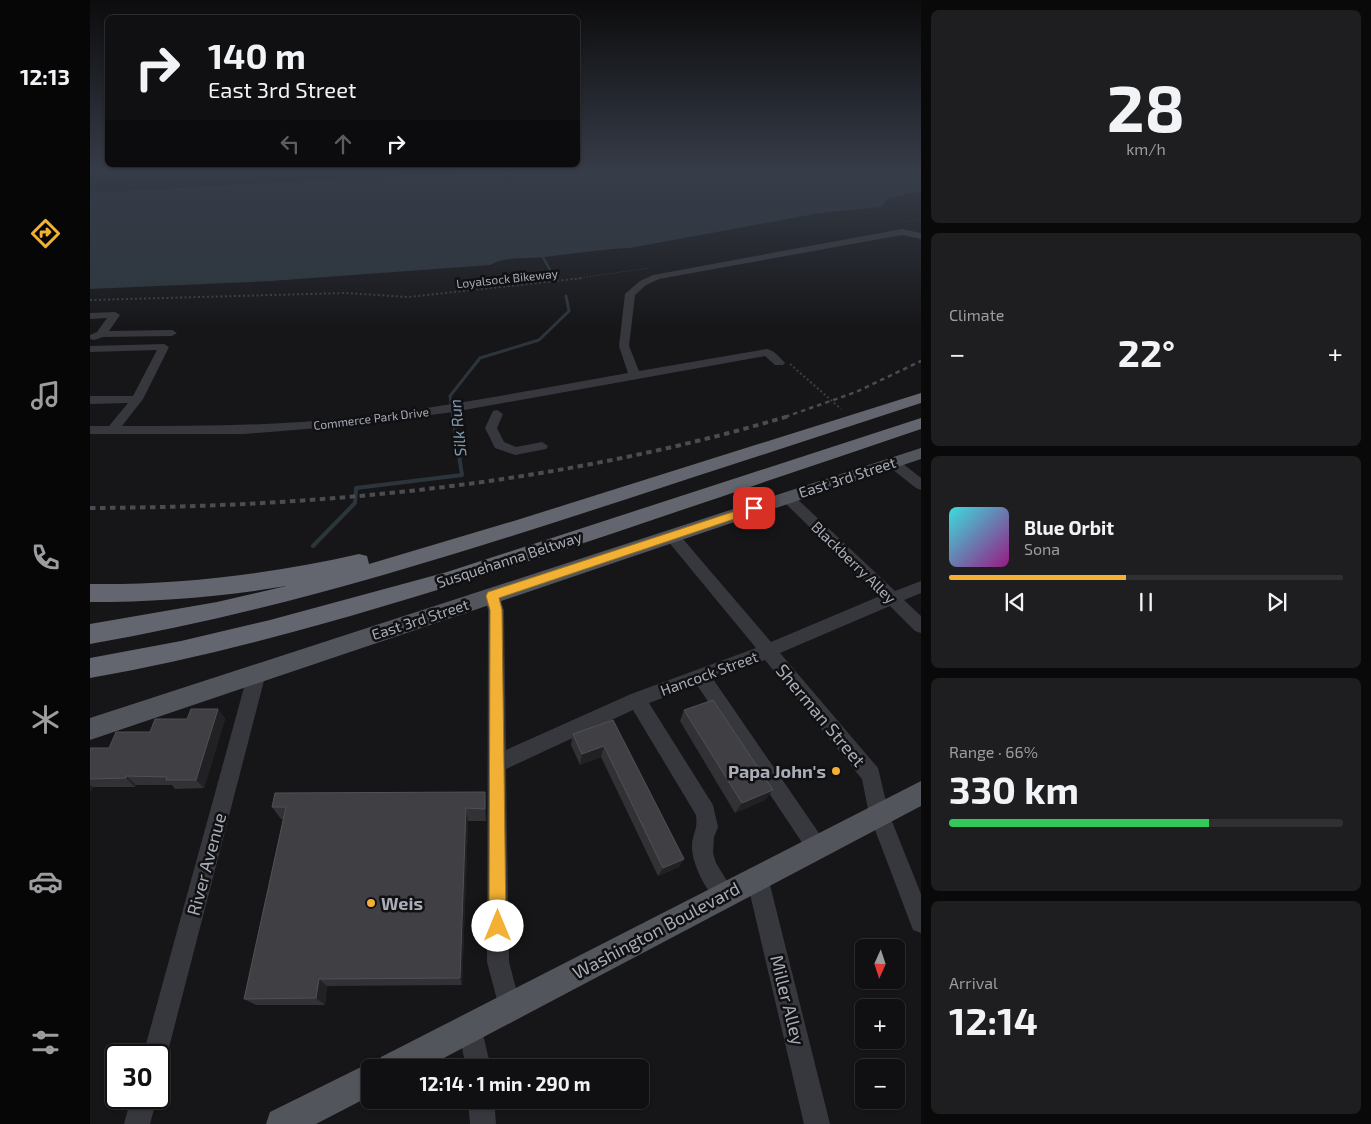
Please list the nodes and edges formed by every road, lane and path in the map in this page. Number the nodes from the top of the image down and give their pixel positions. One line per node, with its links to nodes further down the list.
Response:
1 (921, 236): 10 (street)
2 (652, 268): 3 (path, Loyalsock Bikeway)
3 (90, 300)
4 (90, 316): 6 (street)
5 (172, 333): 6 (street)
6 (101, 334): 7 (street)
7 (90, 339)
8 (90, 348): 12 (street)
9 (783, 362): 10 (street, Commerce Park Drive); 14 (path)
10 (635, 376): 18 (street, Commerce Park Drive)
11 (921, 398): 23 (highway, Susquehanna Beltway)
12 (136, 399): 13 (street); 18 (street)
13 (90, 400)
14 (841, 409)
15 (497, 414): 19 (street)
16 (921, 423): 33 (highway, Susquehanna Beltway)
17 (90, 430): 18 (street, Commerce Park Drive)
18 (112, 430)
19 (542, 446)
20 (921, 453): 21 (main road, East 3rd Street)
21 (892, 462): 22 (street); 24 (main road, East 3rd Street)
22 (921, 485)
23 (635, 489): 27 (highway); 31 (highway, Susquehanna Beltway)
24 (787, 498): 25 (main road, East 3rd Street); 29 (street, Blackberry Alley)
25 (672, 536): 28 (main road, East 3rd Street); 32 (street, Sherman Street)
26 (921, 587): 29 (street, Hancock Street)
27 (90, 593)
28 (492, 596): 34 (main road, East 3rd Street); 38 (street)
29 (892, 598): 30 (street, Blackberry Alley); 32 (street, Hancock Street)
30 (921, 626)
31 (90, 634)
32 (768, 651): 35 (street, Hancock Street); 40 (street, Sherman Street)
33 (90, 668)
34 (257, 674): 37 (main road, East 3rd Street); 47 (street, River Avenue)
35 (701, 676): 36 (street, Hancock Street); 41 (street)
36 (637, 700): 38 (street, Hancock Street); 43 (street)
37 (90, 729)
38 (498, 763): 45 (street)
39 (921, 793): 40 (main road, Washington Boulevard)
40 (879, 814): 41 (main road, Washington Boulevard); 44 (street, Sherman Street)
41 (816, 846): 42 (main road, Washington Boulevard)
42 (757, 877): 43 (main road, Washington Boulevard); 56 (street, Miller Alley)
43 (724, 894): 45 (main road, Washington Boulevard)
44 (921, 922)
45 (509, 1007): 46 (main road, Washington Boulevard)
46 (470, 1027): 48 (main road, Washington Boulevard); 49 (street)
47 (158, 1044)
48 (409, 1059)
49 (477, 1059)
50 (361, 1084): 54 (main road)
51 (141, 1109): 53 (street)
52 (482, 1109): 55 (street)
53 (137, 1124)
54 (282, 1124)
55 (483, 1124)
56 (817, 1124)

